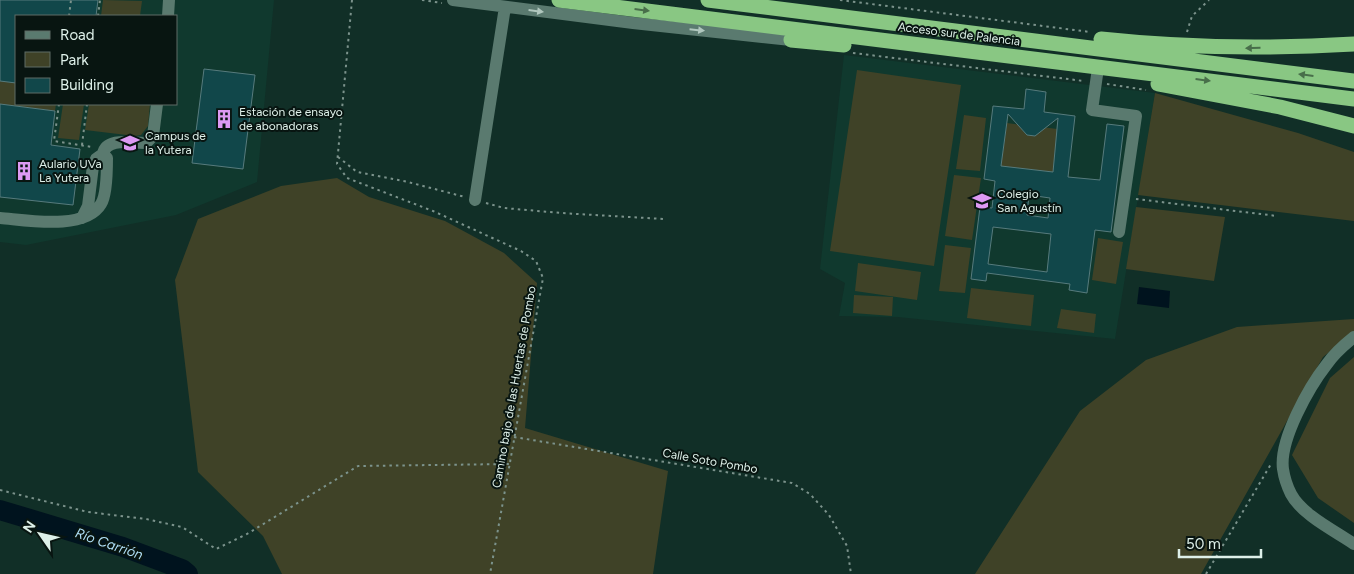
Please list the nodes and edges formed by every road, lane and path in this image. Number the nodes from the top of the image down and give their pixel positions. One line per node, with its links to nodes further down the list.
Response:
1 (71, 0): 12 (path)
2 (100, 0): 13 (path)
3 (170, 0): 14 (lane)
4 (352, 0): 32 (path, Camino bajo de las Huertas de Pombo)
5 (422, 0): 10 (path)
6 (559, 0): 18 (highway, Acceso sur de Palencia, one-way to 18)
7 (708, 0): 15 (highway, Acceso sur de Palencia)
8 (772, 0): 15 (highway)
9 (1210, 0): 16 (path)
10 (452, 2): 11 (lane)
11 (505, 7): 17 (lane, one-way to 17); 34 (lane)
12 (69, 15)
13 (98, 15)
14 (168, 15)
15 (861, 20): 19 (highway, one-way to 15); 23 (highway, Acceso sur de Palencia, one-way to 15)
16 (1187, 32)
17 (791, 40): 18 (highway)
18 (908, 43): 20 (highway, Acceso sur de Palencia)
19 (1354, 44)
20 (928, 45): 22 (highway); 25 (highway, Acceso sur de Palencia, one-way to 25)
21 (849, 53): 22 (path)
22 (1096, 79): 24 (path); 29 (highway); 33 (lane)
23 (1354, 81)
24 (1148, 90)
25 (1354, 99)
26 (59, 105): 30 (path)
27 (87, 105): 30 (path)
28 (157, 105): 31 (lane)
29 (1354, 126)
30 (82, 145): 31 (path)
31 (104, 151): 36 (lane)
32 (338, 157): 34 (path); 40 (path, Camino bajo de las Huertas de Pombo)
33 (1124, 199): 35 (path); 38 (lane)
34 (475, 200): 37 (path)
35 (1276, 216)
36 (0, 218)
37 (664, 219)
38 (1119, 232)
39 (1354, 337): 44 (lane)
40 (514, 436): 42 (path, Camino bajo de las Huertas de Pombo); 47 (path, Calle Soto Pombo)
41 (1273, 460): 45 (path)
42 (509, 464): 43 (path); 46 (path, Camino bajo de las Huertas de Pombo)
43 (0, 490)
44 (1354, 544)
45 (1208, 573)
46 (490, 574)
47 (851, 574)

